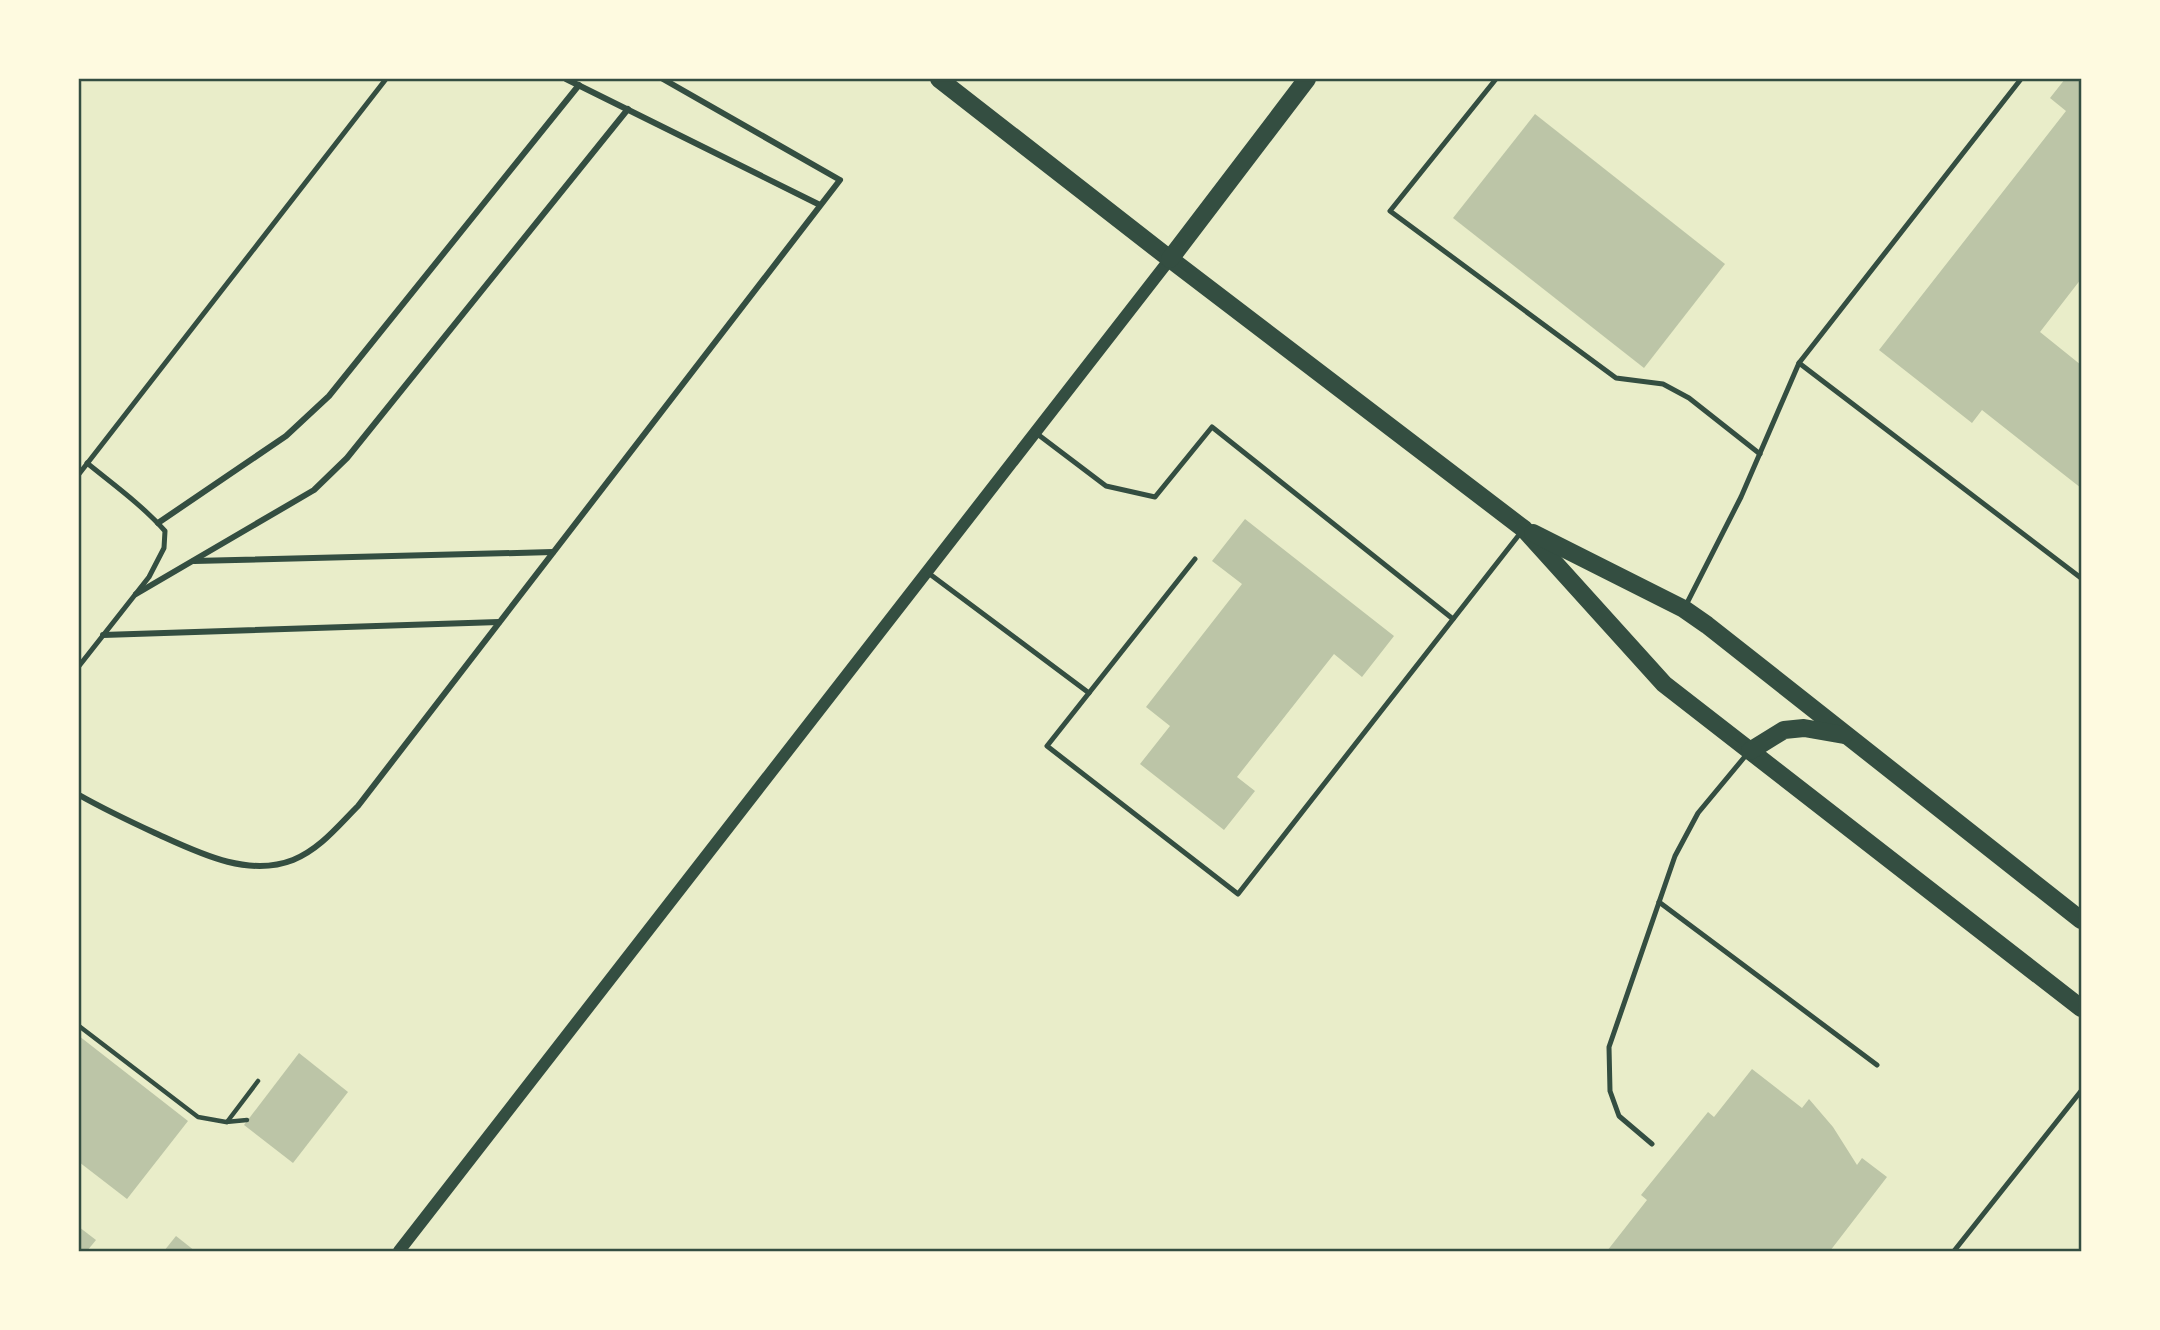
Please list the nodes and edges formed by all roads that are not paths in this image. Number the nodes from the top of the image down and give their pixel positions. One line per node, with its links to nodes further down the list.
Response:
1 (386, 79): 15 (lane)
2 (566, 79): 8 (street)
3 (663, 79): 10 (street)
4 (939, 79): 11 (main road)
5 (1307, 79): 11 (main road)
6 (1496, 79): 14 (lane)
7 (2021, 79): 12 (lane)
8 (579, 85): 9 (street); 17 (street)
9 (628, 109): 10 (street); 21 (street)
10 (820, 205): 19 (street)
11 (1170, 259): 13 (street); 18 (main road)
12 (1799, 363): 14 (lane); 23 (lane)
13 (1035, 433): 22 (street); 26 (lane)
14 (1760, 454): 25 (lane)
15 (87, 463): 16 (lane); 17 (lane)
16 (79, 474)
17 (158, 523): 24 (lane)
18 (1524, 529): 25 (main road); 26 (lane); 32 (main road)
19 (553, 552): 21 (street); 27 (street)
20 (1195, 559): 30 (lane)
21 (193, 561): 24 (street)
22 (927, 572): 30 (lane); 40 (street)
23 (2081, 578)
24 (136, 594): 28 (lane)
25 (1684, 609): 31 (main road)
26 (1453, 619): 30 (lane)
27 (499, 622): 28 (street); 33 (street)
28 (103, 635): 29 (lane)
29 (79, 666)
30 (1088, 693)
31 (1847, 736): 32 (main road); 35 (main road)
32 (1750, 751): 34 (lane); 36 (main road)
33 (79, 795)
34 (1659, 901): 37 (lane); 39 (lane)
35 (2081, 920)
36 (2081, 1008)
37 (1877, 1065)
38 (2081, 1091): 41 (lane)
39 (1652, 1144)
40 (399, 1251)
41 (1954, 1251)

